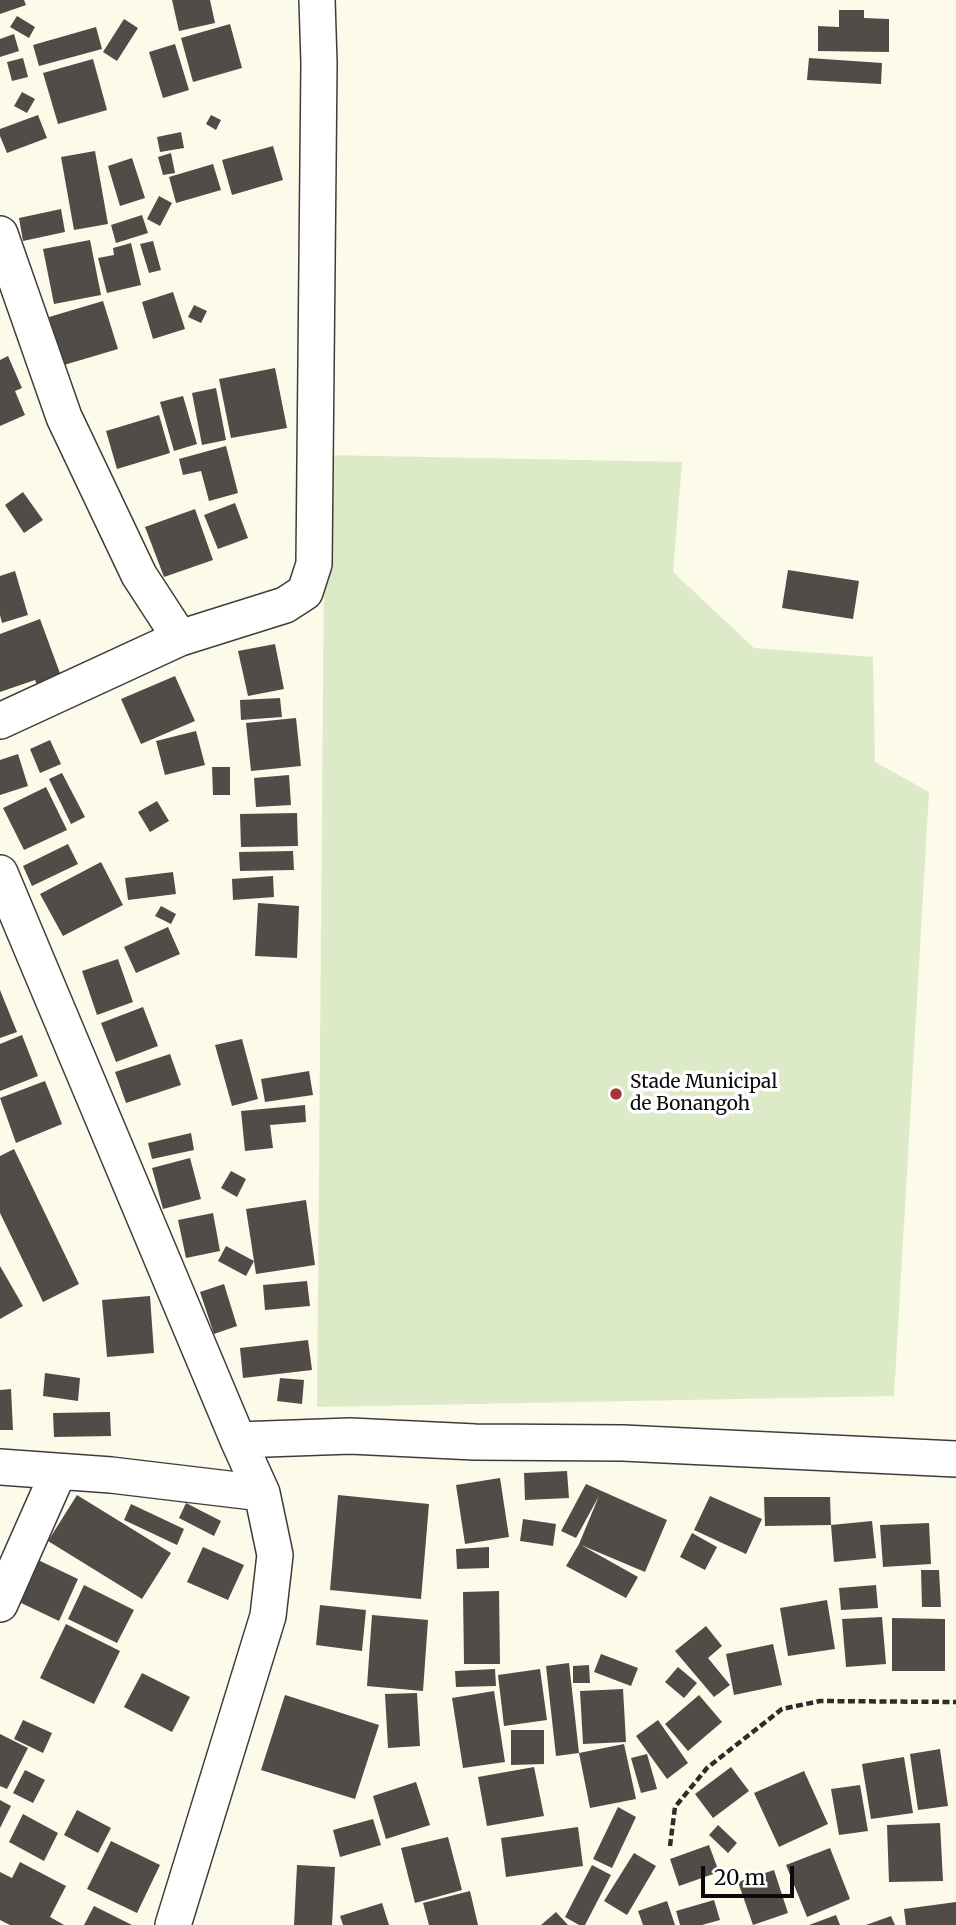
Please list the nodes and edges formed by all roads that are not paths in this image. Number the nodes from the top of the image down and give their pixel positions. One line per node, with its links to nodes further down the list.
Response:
1 (317, 0): 3 (street)
2 (0, 234): 3 (street)
3 (180, 638): 4 (street)
4 (0, 721)
5 (0, 873): 6 (street)
6 (238, 1440): 7 (street); 10 (street)
7 (956, 1459)
8 (0, 1467): 9 (street)
9 (58, 1473): 10 (street); 11 (street)
10 (262, 1493): 12 (street)
11 (0, 1604)
12 (173, 1925)

